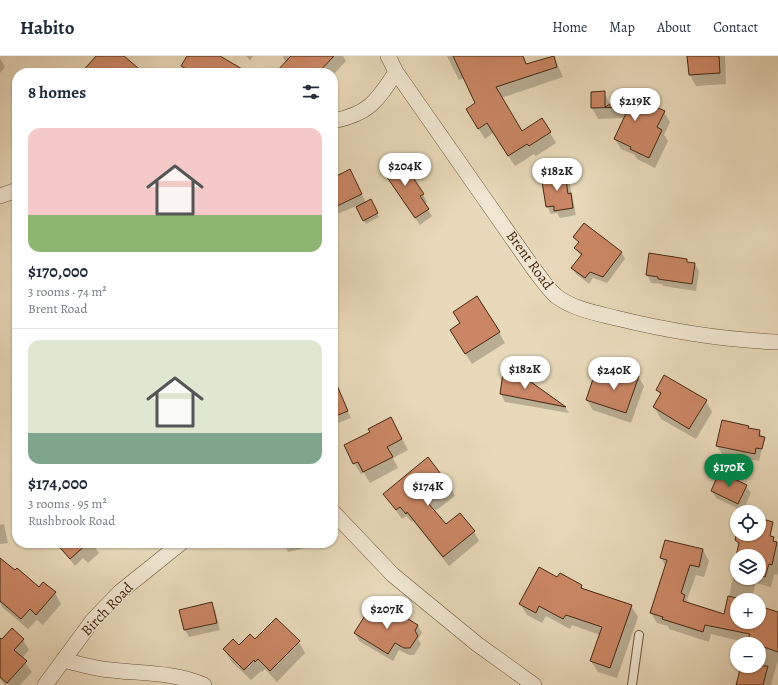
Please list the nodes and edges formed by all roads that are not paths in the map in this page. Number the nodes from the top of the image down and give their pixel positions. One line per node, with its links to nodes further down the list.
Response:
1 (388, 56): 2 (street, Brent Road)
2 (396, 72): 3 (street); 4 (street, Brent Road)
3 (338, 120)
4 (778, 342)
5 (338, 517): 11 (street)
6 (175, 548): 8 (street, Birch Road)
7 (639, 635): 12 (lane)
8 (63, 660): 9 (street, Birch Road); 10 (street)
9 (45, 685)
10 (204, 685)
11 (534, 685)
12 (632, 685)

